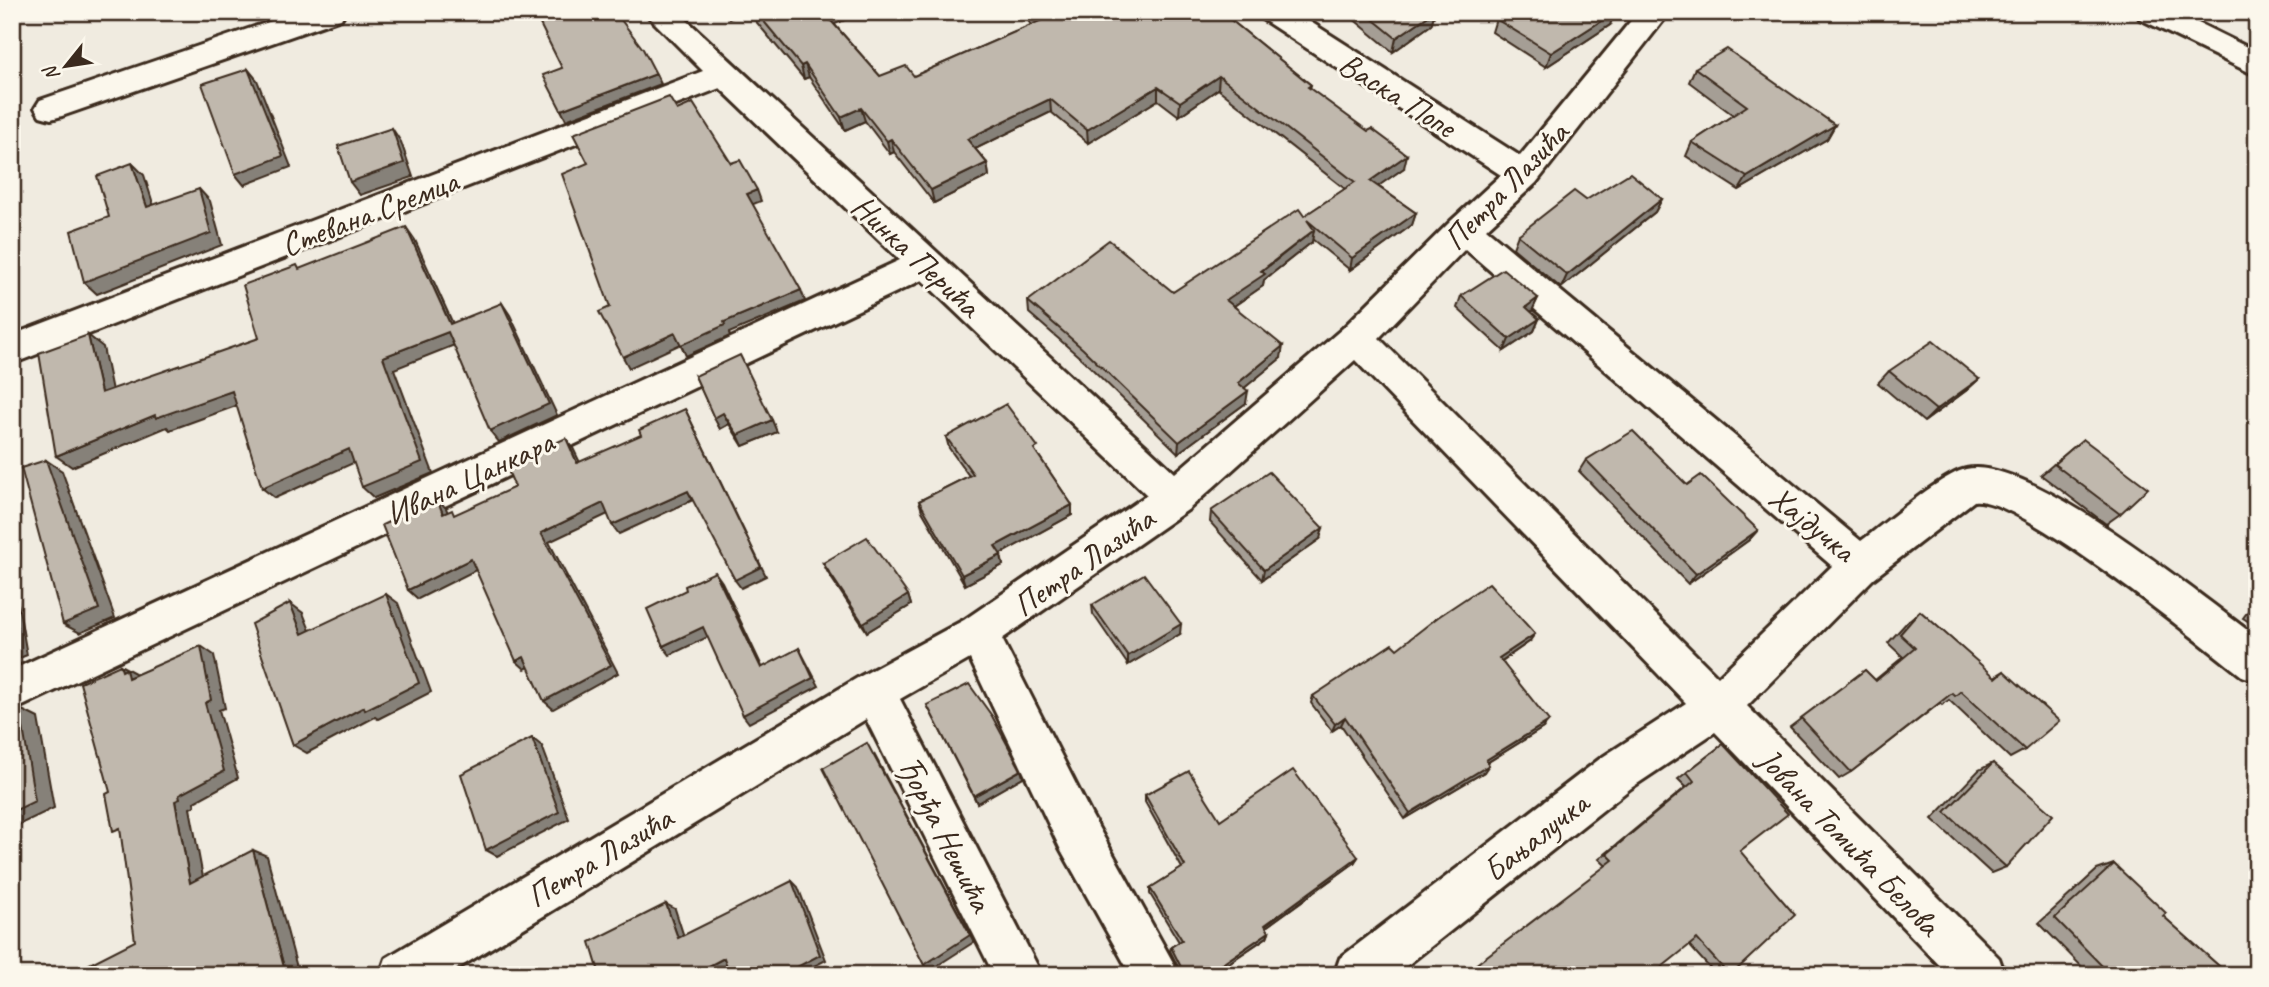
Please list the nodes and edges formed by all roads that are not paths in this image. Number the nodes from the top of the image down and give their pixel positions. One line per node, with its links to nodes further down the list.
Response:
1 (330, 12): 8 (street)
2 (659, 12): 7 (street, Нинка Перића)
3 (1273, 12): 9 (street, Васка Попе)
4 (1655, 12): 9 (street, Петра Лазића)
5 (2151, 12): 6 (street)
6 (2257, 65)
7 (725, 74): 11 (street, Нинка Перића); 13 (street, Стевана Сремца)
8 (51, 108)
9 (1524, 174): 10 (street, Петра Лазића)
10 (1464, 229): 12 (street, Петра Лазића); 15 (street, Хајдучка)
11 (926, 263): 14 (street, Нинка Перића); 18 (street, Ивана Цанкара)
12 (1356, 338): 14 (street, Петра Лазића); 20 (street, Јована Томића Белова)
13 (12, 350)
14 (1175, 497): 16 (street, Петра Лазића)
15 (1860, 565): 17 (street, Хајдучка); 20 (street, Бањалучка)
16 (978, 634): 19 (street, Петра Лазића); 23 (street)
17 (2257, 662)
18 (12, 691)
19 (874, 691): 21 (street, Петра Лазића); 22 (street, Ђорђа Нешића)
20 (1718, 706): 24 (street, Бањалучка); 25 (street, Јована Томића Белова)
21 (403, 975)
22 (1019, 975)
23 (1157, 975)
24 (1357, 975)
25 (1982, 975)

